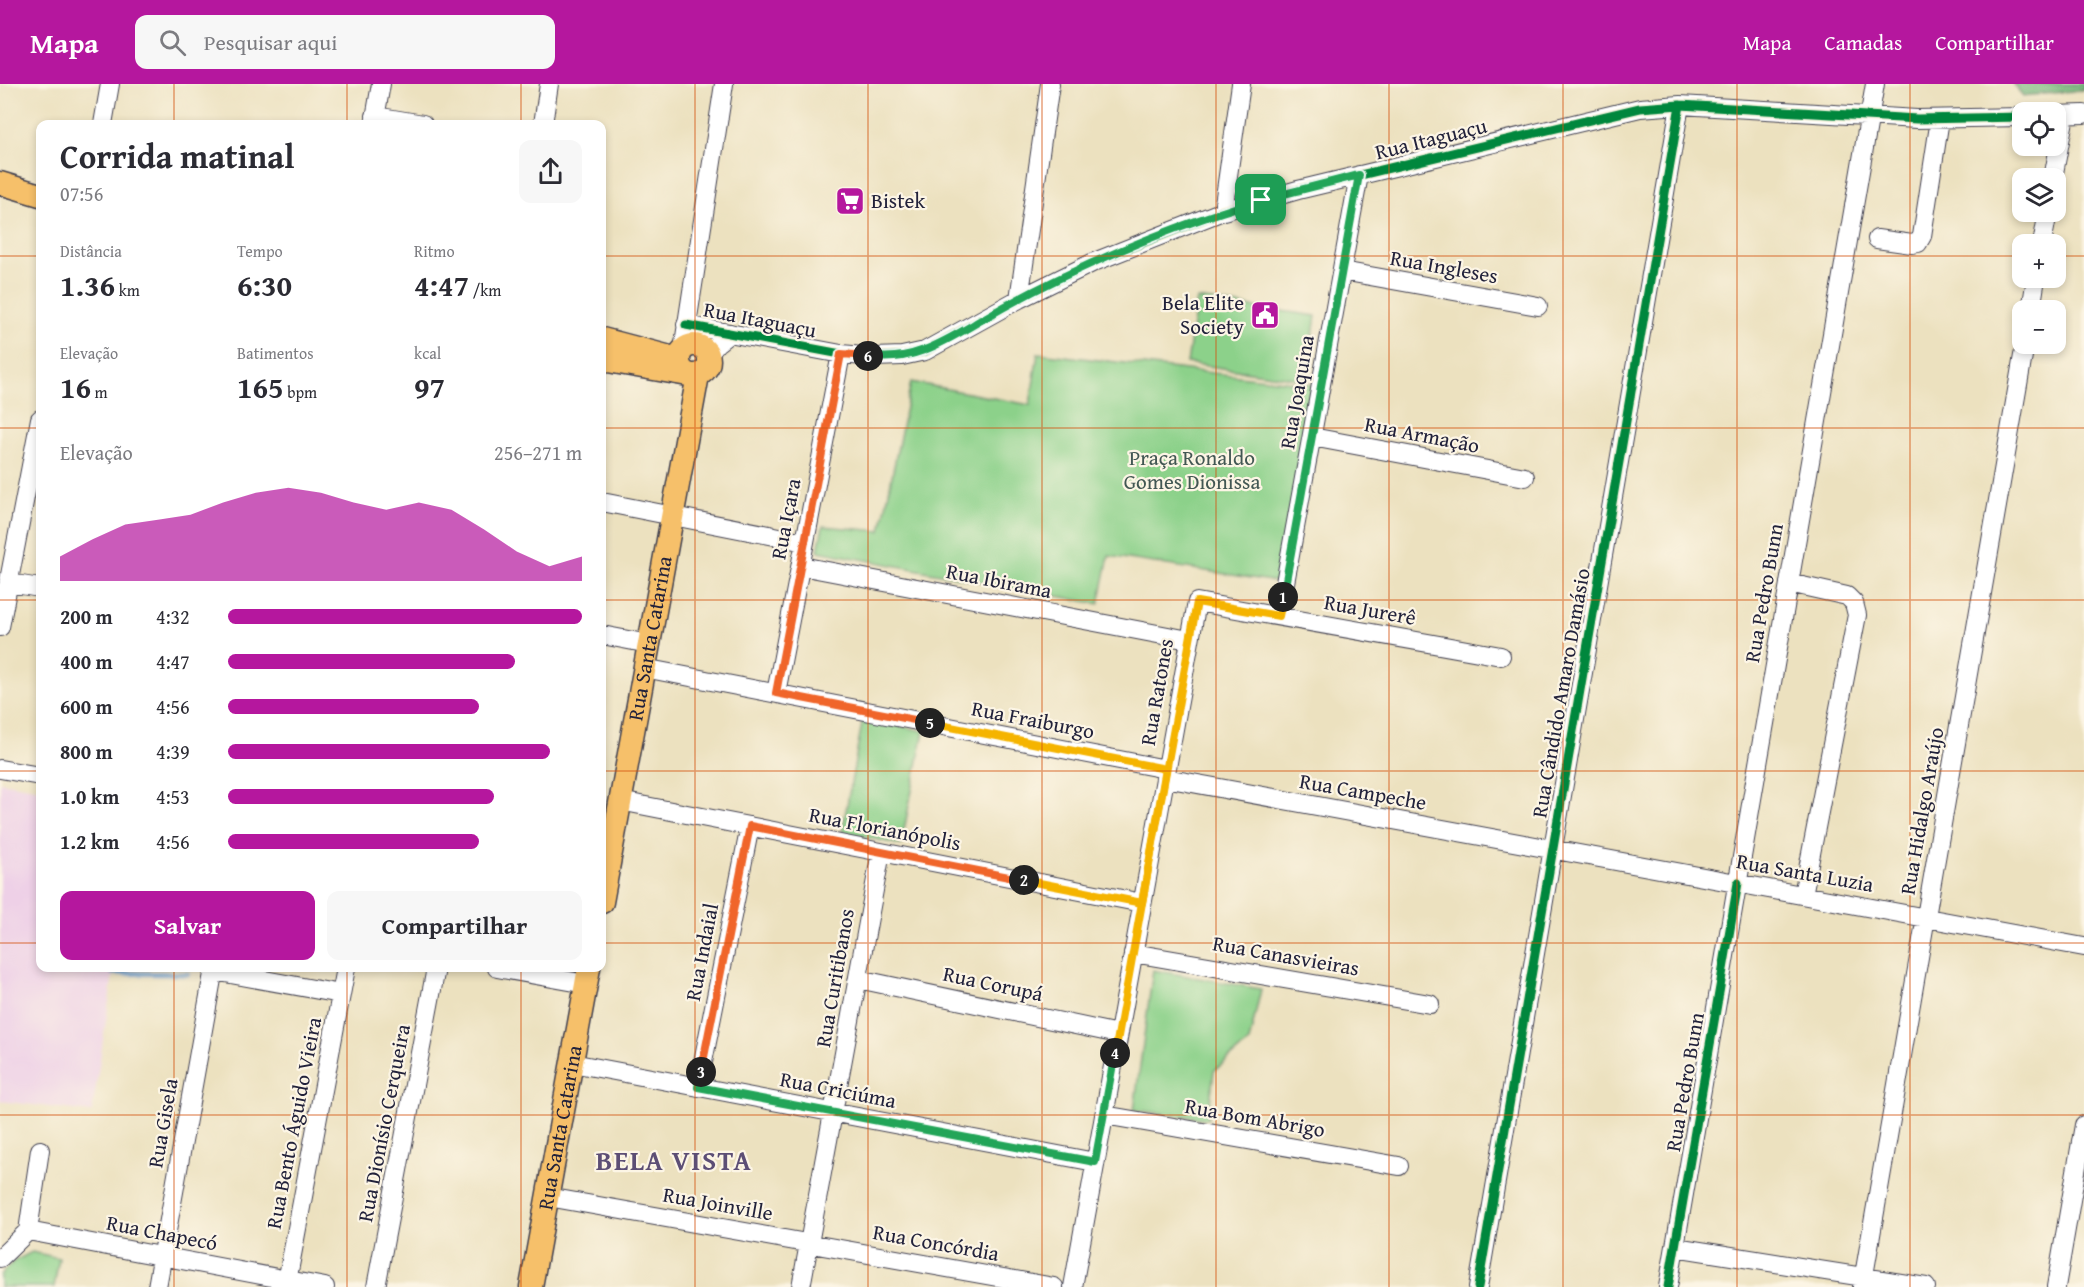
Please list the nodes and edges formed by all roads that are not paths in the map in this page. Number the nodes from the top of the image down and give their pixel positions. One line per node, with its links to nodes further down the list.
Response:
1 (111, 84): 14 (street)
2 (381, 84): 15 (street)
3 (549, 84): 16 (street)
4 (724, 84): 25 (street, Rua Santa Catarina)
5 (1050, 84): 23 (street)
6 (1241, 84): 20 (street)
7 (1875, 84): 11 (street, Rua Pedro Bunn)
8 (1680, 105): 11 (street, Rua Itaguaçu); 17 (street, Rua Itaguaçu); 57 (street, Rua Cândido Amaro Damásio)
9 (2084, 114): 10 (street)
10 (2066, 115)
11 (1869, 116): 13 (street, Rua Itaguaçu); 41 (street, Rua Pedro Bunn)
12 (2012, 117): 13 (street, Rua Itaguaçu)
13 (1940, 119): 21 (street)
14 (104, 120)
15 (375, 120)
16 (544, 120)
17 (1359, 175): 20 (street, Rua Itaguaçu); 22 (street, Rua Joaquina)
18 (0, 183): 19 (main road)
19 (36, 194)
20 (1223, 211): 23 (street, Rua Itaguaçu)
21 (1877, 239)
22 (1342, 271): 24 (street, Rua Ingleses); 33 (street, Rua Joaquina)
23 (1019, 299): 29 (street, Rua Itaguaçu)
24 (1538, 306)
25 (687, 325): 26 (street, Rua Itaguaçu); 32 (street, Rua Santa Catarina)
26 (730, 333): 28 (street, Rua Itaguaçu); 29 (street, Rua Itaguaçu)
27 (606, 340): 32 (main road)
28 (708, 354): 32 (main road)
29 (841, 354): 38 (street, Rua Içara)
30 (2023, 354): 63 (street, Rua Hidalgo Araújo)
31 (606, 360): 32 (main road)
32 (687, 365): 37 (main road, Rua Santa Catarina)
33 (1312, 437): 35 (street, Rua Armação); 44 (street, Rua Joaquina)
34 (36, 440): 40 (street)
35 (1525, 477)
36 (606, 503): 37 (street)
37 (672, 516): 38 (street); 48 (main road, Rua Santa Catarina)
38 (805, 542): 39 (street, Rua Içara)
39 (801, 566): 47 (street, Rua Ibirama); 51 (street, Rua Içara)
40 (9, 583): 42 (street); 45 (street)
41 (1789, 583): 60 (street, Rua Pedro Bunn); 61 (street)
42 (36, 587)
43 (1197, 602): 44 (street, Rua Jurerê); 47 (street, Rua Ratones)
44 (1279, 616): 49 (street, Rua Jurerê)
45 (0, 627)
46 (606, 636): 48 (street)
47 (1189, 640): 53 (street, Rua Ratones)
48 (649, 644): 50 (main road, Rua Santa Catarina)
49 (1501, 656)
50 (644, 668): 51 (street, Rua Fraiburgo); 55 (main road, Rua Santa Catarina)
51 (776, 693): 53 (street, Rua Fraiburgo)
52 (0, 770): 54 (street)
53 (1165, 773): 57 (street, Rua Campeche); 62 (street, Rua Ratones)
54 (36, 775)
55 (620, 801): 56 (street, Rua Florianópolis); 58 (main road, Rua Santa Catarina)
56 (750, 826): 59 (street, Rua Florianópolis); 77 (street, Rua Indaial)
57 (1553, 849): 60 (street, Rua Santa Luzia); 99 (street, Rua Cândido Amaro Damásio)
58 (606, 852)
59 (881, 852): 62 (street, Rua Florianópolis); 72 (street, Rua Curitibanos)
60 (1738, 883): 61 (street, Rua Santa Luzia); 87 (street, Rua Pedro Bunn)
61 (1803, 896): 63 (street, Rua Santa Luzia)
62 (1142, 903): 65 (street, Rua Ratones)
63 (1926, 918): 64 (street, Rua Santa Luzia); 90 (street, Rua Hidalgo Araújo)
64 (2084, 947)
65 (1133, 953): 74 (street, Rua Canasvieiras); 75 (street, Rua Ratones)
66 (213, 972): 88 (street, Rua Gisela)
67 (229, 972): 73 (street)
68 (345, 972): 73 (street, Rua Bento Águido Vieira)
69 (435, 972): 94 (street, Rua Dionísio Cerqueira)
70 (542, 972): 71 (street)
71 (588, 976): 76 (main road, Rua Santa Catarina)
72 (858, 979): 75 (street, Rua Corupá); 78 (street, Rua Curitibanos)
73 (341, 994): 91 (street, Rua Bento Águido Vieira)
74 (1430, 1005)
75 (1118, 1034): 79 (street, Rua Ratones)
76 (572, 1064): 77 (street, Rua Criciúma); 84 (main road, Rua Santa Catarina)
77 (698, 1087): 78 (street, Rua Criciúma)
78 (833, 1113): 82 (street, Rua Criciúma); 86 (street, Rua Curitibanos)
79 (1104, 1115): 82 (street, Rua Ratones); 83 (street, Rua Bom Abrigo)
80 (2084, 1125): 102 (street)
81 (40, 1150): 85 (street)
82 (1095, 1162): 98 (street, Rua Ratones)
83 (1399, 1166)
84 (548, 1197): 86 (street, Rua Joinville); 95 (main road, Rua Santa Catarina)
85 (28, 1231): 88 (street, Rua Chapecó); 89 (street)
86 (809, 1243): 96 (street, Rua Curitibanos); 97 (street, Rua Concórdia)
87 (1675, 1247): 90 (street); 100 (street, Rua Pedro Bunn)
88 (162, 1257): 91 (street, Rua Chapecó); 92 (street, Rua Gisela)
89 (0, 1258)
90 (1863, 1282): 101 (street)
91 (287, 1283): 93 (street, Rua Chapecó)
92 (157, 1287)
93 (326, 1287)
94 (376, 1287)
95 (531, 1287)
96 (801, 1287)
97 (1054, 1287)
98 (1073, 1287)
99 (1478, 1287)
100 (1668, 1287)
101 (1926, 1287)
102 (2056, 1287)

